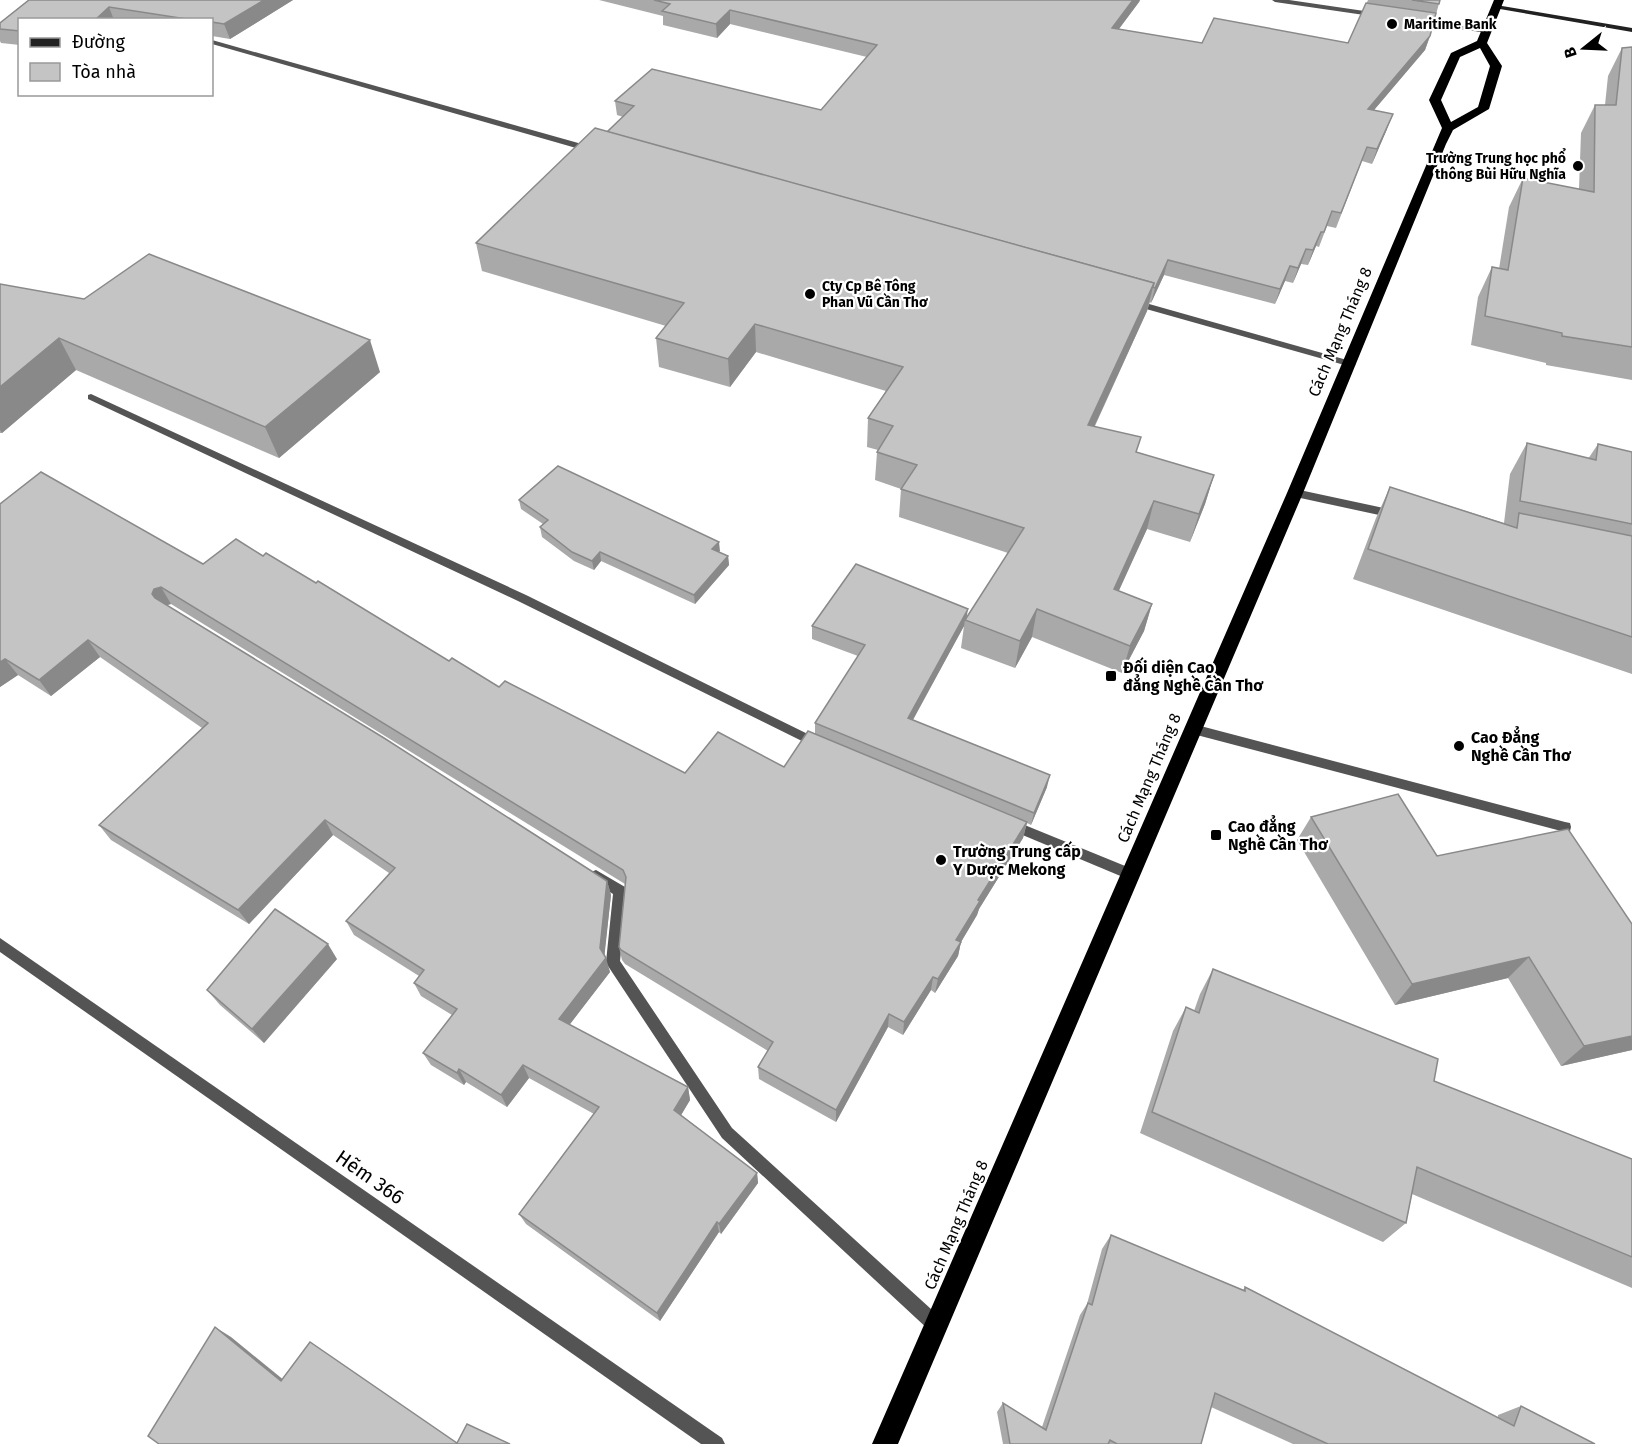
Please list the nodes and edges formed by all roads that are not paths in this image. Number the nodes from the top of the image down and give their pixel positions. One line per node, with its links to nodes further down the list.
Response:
1 (1275, 0): 3 (street)
2 (1498, 4): 5 (street); 6 (highway)
3 (1381, 16)
4 (1405, 19): 6 (street)
5 (1632, 30)
6 (1487, 32): 8 (highway)
7 (213, 42): 10 (street)
8 (1482, 44): 9 (highway); 9 (highway)
9 (1448, 128): 12 (highway, Cách Mạng Tháng 8)
10 (603, 152)
11 (1120, 299): 12 (street)
12 (1351, 364): 14 (highway, Cách Mạng Tháng 8)
13 (91, 397): 17 (street)
14 (1295, 493): 15 (street); 16 (highway, Cách Mạng Tháng 8)
15 (1400, 516)
16 (1193, 729): 19 (street); 21 (highway, Cách Mạng Tháng 8)
17 (832, 750)
18 (998, 819): 21 (street)
19 (1565, 827)
20 (581, 867): 23 (street)
21 (1130, 874): 23 (highway, Cách Mạng Tháng 8)
22 (0, 944): 24 (street, Hẽm 366)
23 (936, 1326): 25 (highway, Cách Mạng Tháng 8)
24 (716, 1444)
25 (885, 1444)

